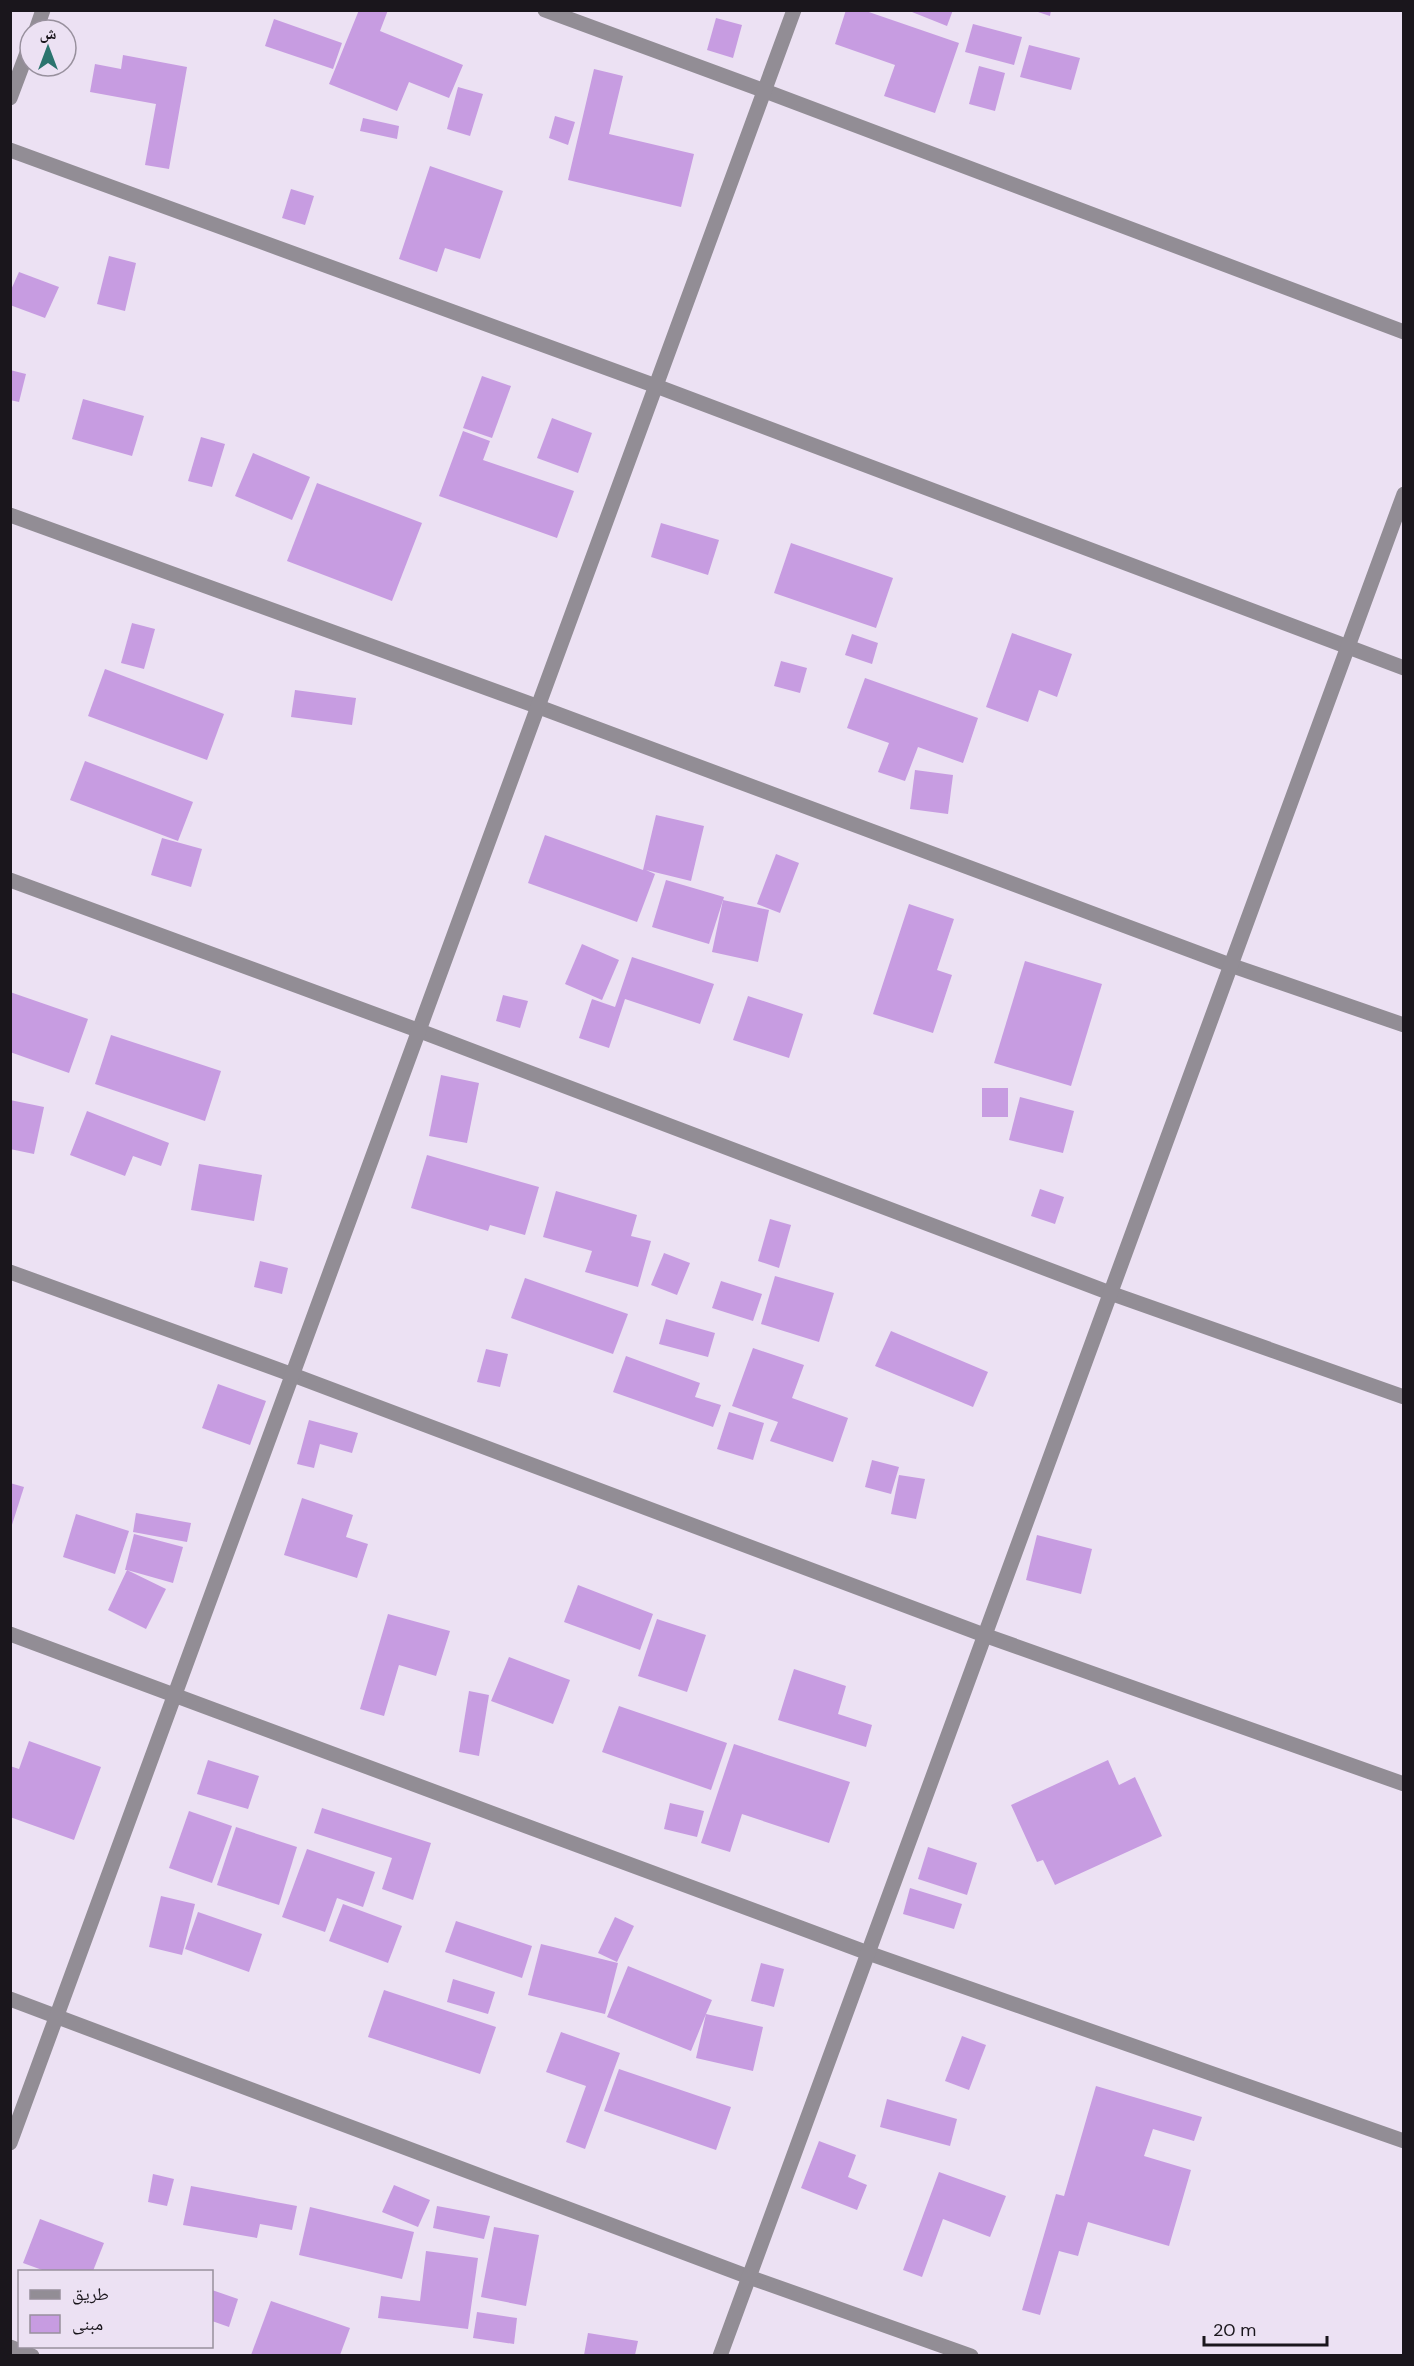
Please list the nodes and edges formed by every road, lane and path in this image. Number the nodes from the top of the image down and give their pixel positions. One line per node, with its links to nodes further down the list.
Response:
1 (544, 10): 4 (street)
2 (794, 10): 4 (street)
3 (18, 77): 5 (street)
4 (765, 91): 7 (street); 8 (street)
5 (10, 98)
6 (10, 150): 8 (street)
7 (1404, 332)
8 (656, 386): 11 (street); 13 (street)
9 (1404, 494): 11 (street)
10 (10, 515): 13 (street)
11 (1347, 648): 12 (street); 15 (street)
12 (1404, 668)
13 (539, 707): 15 (street); 17 (street)
14 (10, 880): 17 (street)
15 (1230, 965): 16 (street); 19 (street)
16 (1404, 1025)
17 (420, 1031): 19 (street); 20 (street)
18 (10, 1272): 20 (street)
19 (1110, 1293): 21 (street); 23 (street)
20 (293, 1375): 23 (street); 24 (street)
21 (1404, 1397)
22 (10, 1635): 24 (street)
23 (984, 1635): 25 (street); 26 (street)
24 (176, 1695): 26 (street); 28 (street)
25 (1404, 1784)
26 (868, 1953): 29 (street); 31 (street)
27 (10, 1999): 28 (street)
28 (57, 2016): 30 (street); 31 (street)
29 (1404, 2141)
30 (10, 2144)
31 (749, 2277): 34 (street); 35 (street)
32 (10, 2347): 33 (street)
33 (32, 2355)
34 (720, 2355)
35 (971, 2355)

